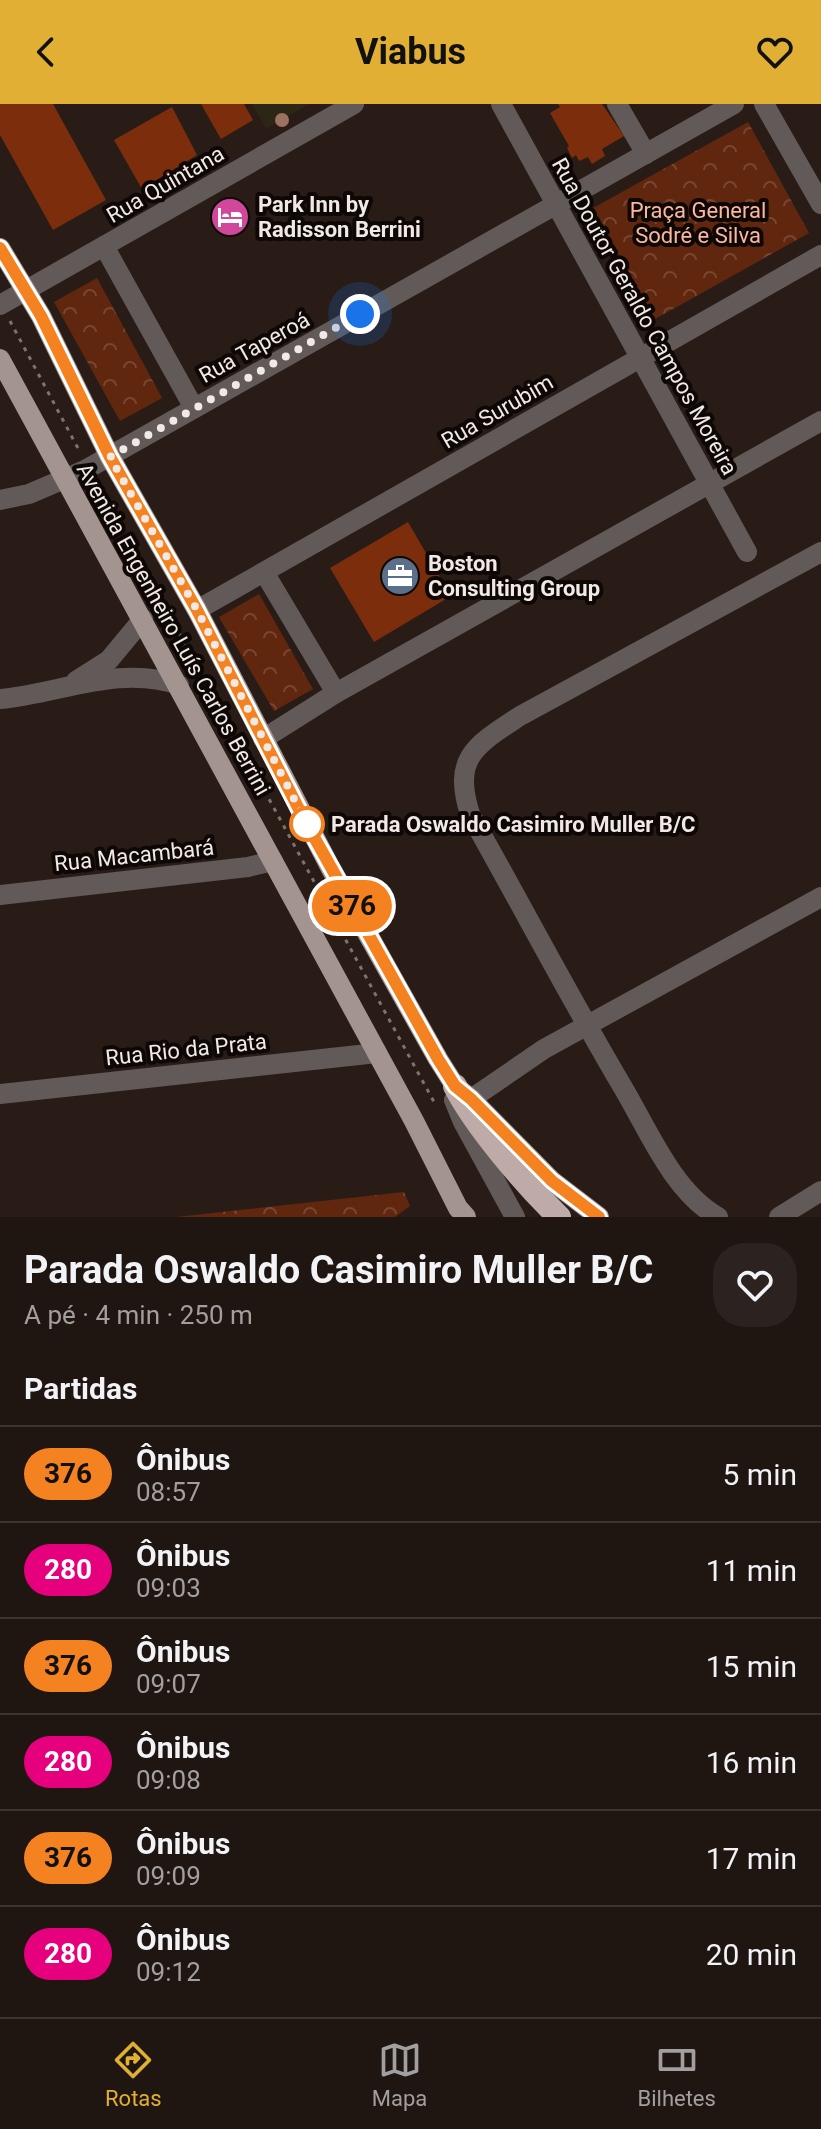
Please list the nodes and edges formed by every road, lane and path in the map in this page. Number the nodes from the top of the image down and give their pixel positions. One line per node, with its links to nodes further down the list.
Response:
1 (354, 104): 9 (street, Rua Quintana)
2 (501, 104): 7 (street, Rua Doutor Geraldo Campos Moreira)
3 (617, 104): 6 (street)
4 (734, 104): 6 (street, Rua Taperoá)
5 (764, 104): 8 (street)
6 (646, 154): 7 (street, Rua Taperoá)
7 (555, 204): 14 (street, Rua Doutor Geraldo Campos Moreira); 16 (street, Rua Taperoá)
8 (821, 204)
9 (104, 246): 12 (street, Rua Quintana); 16 (street)
10 (0, 248): 12 (main road, Avenida Engenheiro Luís Carlos Berrini)
11 (821, 255): 14 (street, Rua Surubim)
12 (26, 291): 13 (street, Rua Quintana); 18 (main road, Avenida Engenheiro Luís Carlos Berrini)
13 (0, 305): 19 (path)
14 (639, 357): 21 (street, Rua Doutor Geraldo Campos Moreira); 25 (street, Rua Surubim)
15 (0, 359): 20 (main road, Avenida Engenheiro Luís Carlos Berrini)
16 (194, 408): 18 (street, Rua Taperoá)
17 (821, 421): 21 (street)
18 (110, 457): 19 (street, Rua Taperoá); 26 (main road, Avenida Engenheiro Luís Carlos Berrini)
19 (89, 468): 20 (street, Rua Taperoá); 41 (path)
20 (64, 479): 22 (street, Rua Taperoá); 27 (main road, Avenida Engenheiro Luís Carlos Berrini)
21 (709, 483): 23 (street, Rua Doutor Geraldo Campos Moreira); 30 (street)
22 (0, 500)
23 (747, 552)
24 (821, 552): 36 (street)
25 (264, 572): 26 (street, Rua Surubim); 30 (street)
26 (197, 610): 32 (main road, Avenida Engenheiro Luís Carlos Berrini)
27 (143, 619): 28 (main road, Avenida Engenheiro Luís Carlos Berrini); 29 (street)
28 (179, 685): 29 (street); 33 (main road, Avenida Engenheiro Luís Carlos Berrini)
29 (63, 686): 31 (street)
30 (336, 693): 32 (street)
31 (0, 699)
32 (263, 739): 38 (main road, Avenida Engenheiro Luís Carlos Berrini)
33 (273, 861): 34 (street, Rua Macambará); 37 (main road, Avenida Engenheiro Luís Carlos Berrini)
34 (0, 895)
35 (821, 897): 36 (street)
36 (587, 1027): 39 (street); 47 (street)
37 (377, 1053): 40 (street, Rua Rio da Prata); 43 (main road, Avenida Engenheiro Luís Carlos Berrini)
38 (438, 1059): 39 (main road, Avenida Engenheiro Luís Carlos Berrini); 44 (street)
39 (463, 1092): 45 (highway); 46 (main road, Avenida Engenheiro Luís Carlos Berrini)
40 (0, 1094)
41 (435, 1102)
42 (821, 1191): 48 (street)
43 (456, 1214)
44 (515, 1217)
45 (559, 1217)
46 (599, 1217)
47 (718, 1217)
48 (779, 1217)

